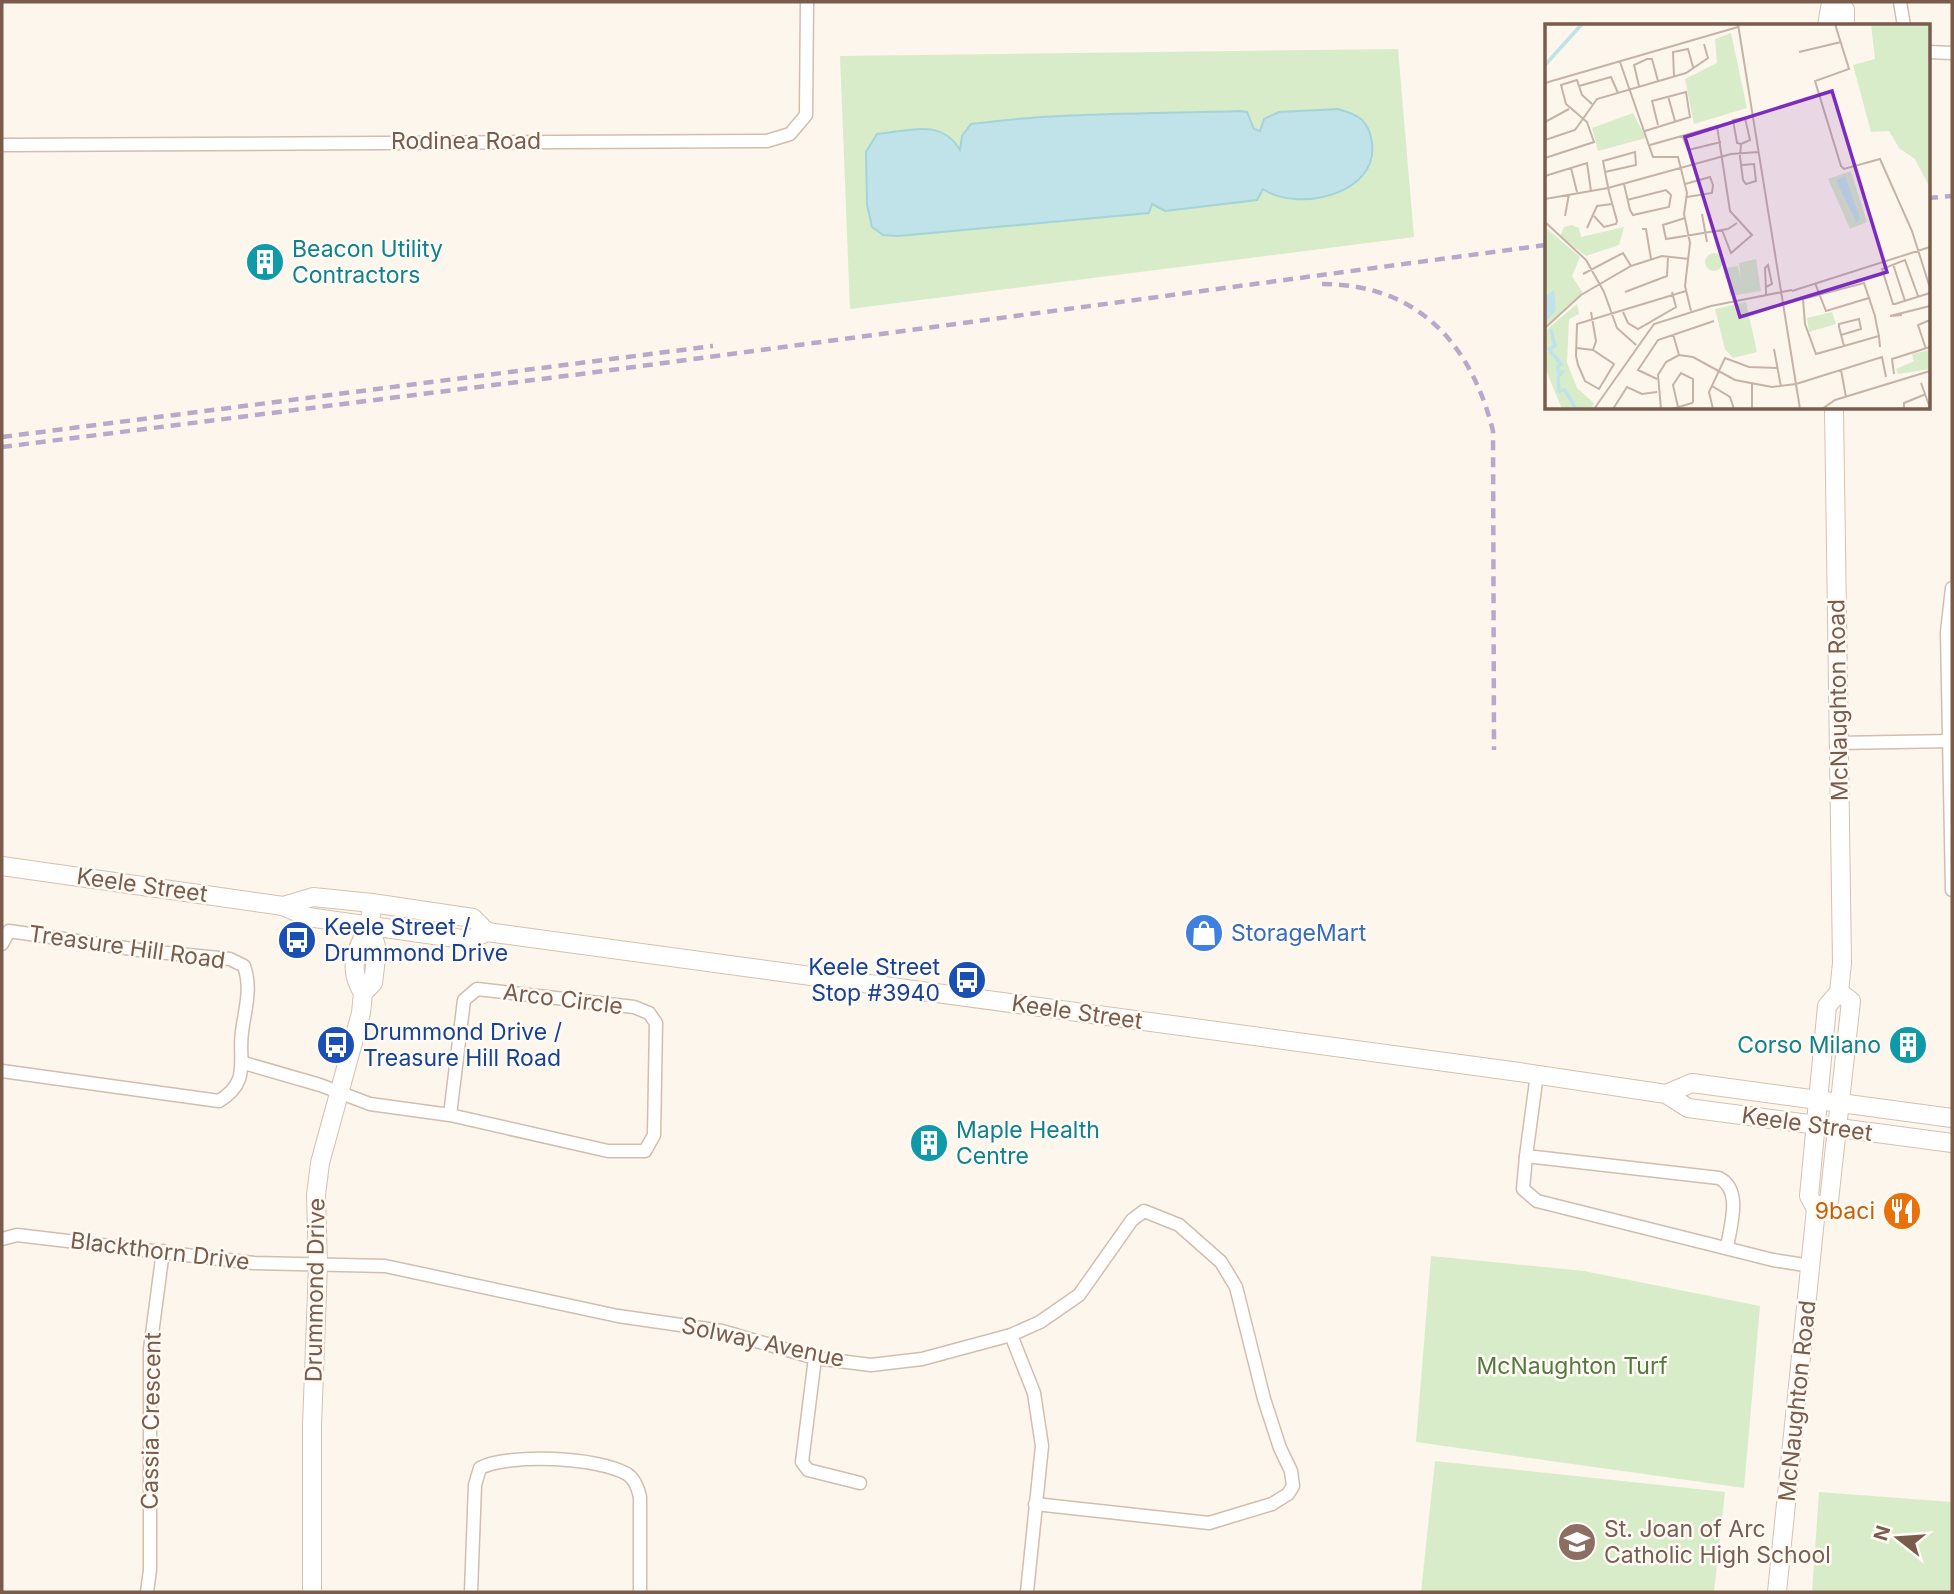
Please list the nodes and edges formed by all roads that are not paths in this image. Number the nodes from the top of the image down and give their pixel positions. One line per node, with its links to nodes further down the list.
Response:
1 (807, 2): 10 (street, Rodinea Road)
2 (1831, 2): 5 (main road)
3 (1840, 2): 6 (main road)
4 (1900, 2): 7 (street)
5 (1827, 24)
6 (1845, 24)
7 (1904, 24)
8 (1930, 52): 9 (street)
9 (1952, 53)
10 (2, 145)
11 (1834, 410): 14 (main road, McNaughton Road)
12 (1952, 588): 13 (street)
13 (1951, 741): 14 (street); 16 (street)
14 (1838, 743): 22 (main road, McNaughton Road)
15 (2, 866): 18 (main road, Keele Street)
16 (1952, 890)
17 (372, 903): 18 (main road, Keele Street); 19 (main road, Drummond Drive); 20 (main road, Keele Street)
18 (283, 906): 19 (main road, Keele Street)
19 (370, 925): 20 (main road, Keele Street); 26 (main road, Drummond Drive)
20 (487, 932): 25 (main road, Keele Street)
21 (2, 944): 23 (street, Treasure Hill Road)
22 (1839, 992): 28 (main road, McNaughton Road); 29 (main road, McNaughton Road)
23 (244, 1063): 24 (street, Treasure Hill Road); 26 (street)
24 (2, 1071)
25 (1537, 1074): 27 (main road, Keele Street); 35 (street)
26 (340, 1092): 30 (street, Arco Circle); 40 (main road, Drummond Drive)
27 (1666, 1094): 28 (main road, Keele Street); 32 (main road, Keele Street)
28 (1819, 1099): 29 (main road, Keele Street); 32 (main road, McNaughton Road)
29 (1840, 1102): 31 (main road, Keele Street); 33 (main road, McNaughton Road)
30 (450, 1115): 30 (street, Arco Circle)
31 (1952, 1118)
32 (1816, 1124): 33 (main road, Keele Street); 36 (main road, McNaughton Road)
33 (1837, 1128): 34 (main road, Keele Street); 36 (main road, McNaughton Road)
34 (1952, 1143)
35 (1526, 1156): 38 (street); 38 (street)
36 (1816, 1209): 41 (main road, McNaughton Road)
37 (2, 1239): 39 (street, Blackthorn Drive)
38 (1727, 1248): 41 (street)
39 (163, 1251): 40 (street, Blackthorn Drive); 46 (street, Cassia Crescent)
40 (318, 1265): 43 (street, Solway Avenue); 47 (main road, Drummond Drive)
41 (1811, 1266): 51 (main road, McNaughton Road)
42 (1011, 1335): 43 (street, Solway Avenue); 45 (street); 45 (street, Solway Avenue)
43 (815, 1358): 44 (street)
44 (860, 1483)
45 (1035, 1504): 50 (street)
46 (147, 1592)
47 (312, 1592)
48 (471, 1592): 49 (street)
49 (640, 1592)
50 (1027, 1592)
51 (1777, 1592)

